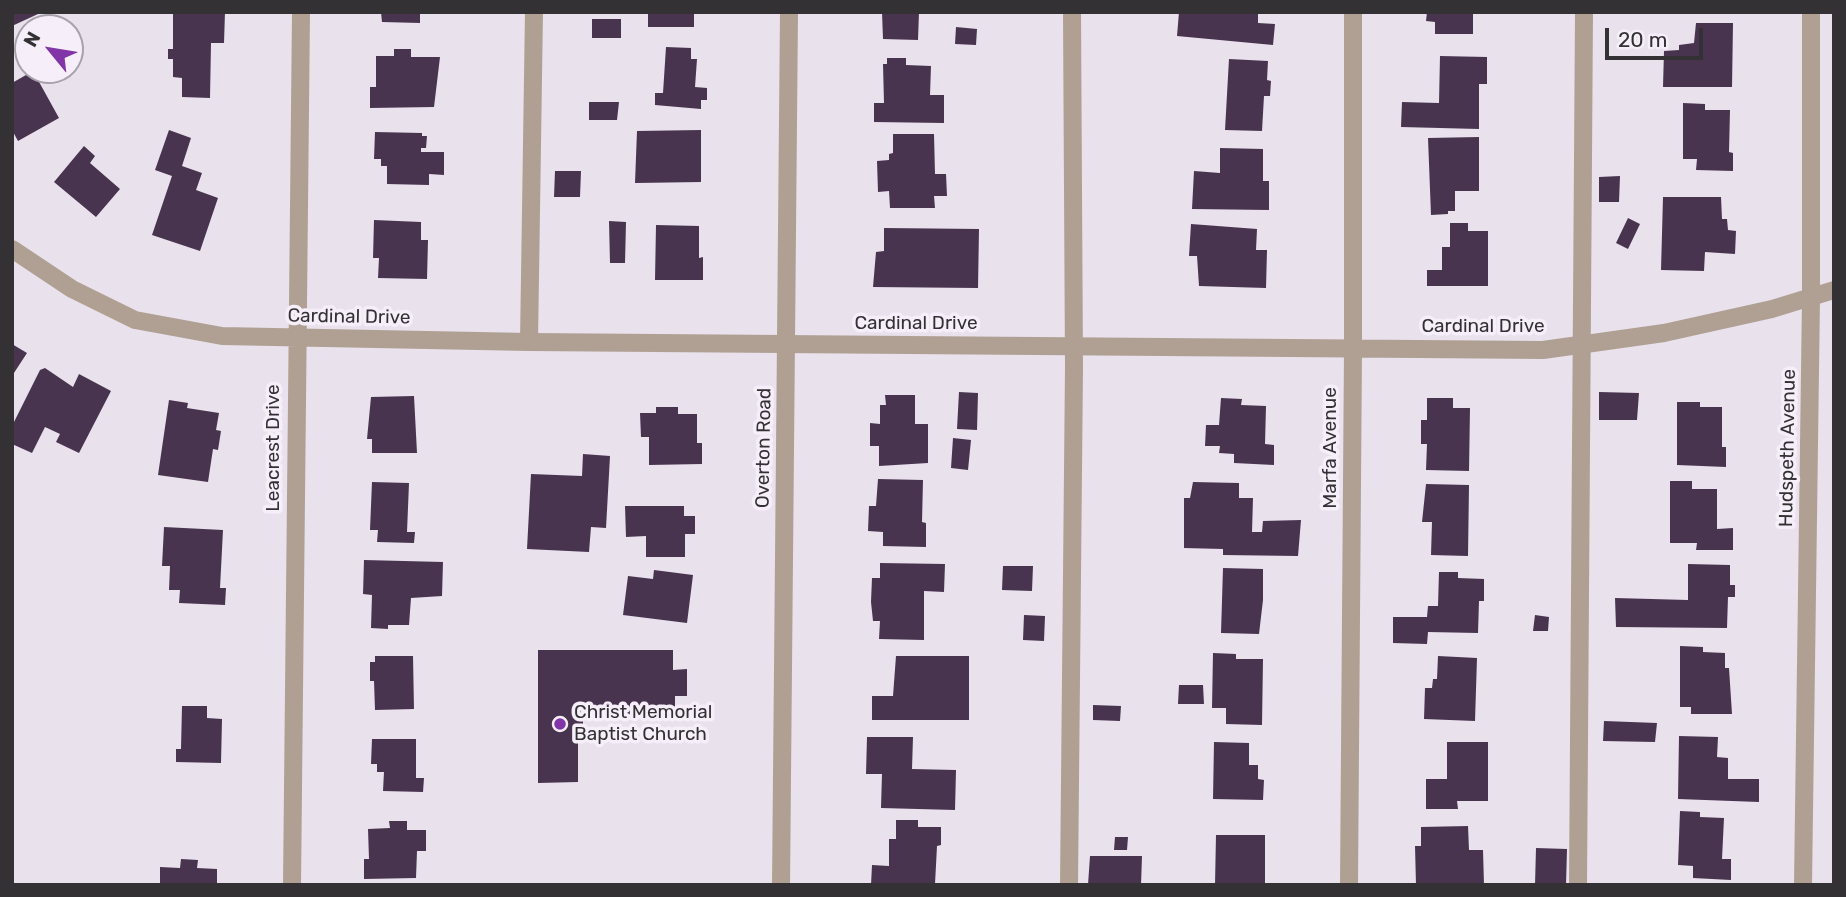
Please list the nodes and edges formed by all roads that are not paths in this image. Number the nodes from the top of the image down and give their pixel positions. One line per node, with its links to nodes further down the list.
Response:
1 (301, 12): 11 (street, Leacrest Drive)
2 (534, 12): 12 (street)
3 (789, 12): 13 (street, Overton Road)
4 (1072, 12): 14 (street)
5 (1353, 12): 16 (street, Marfa Avenue)
6 (1584, 12): 15 (street)
7 (1811, 12): 10 (street, Hudspeth Avenue)
8 (12, 249): 11 (street, Cardinal Drive)
9 (1834, 290): 10 (street, Cardinal Drive)
10 (1811, 298): 15 (street, Cardinal Drive); 22 (street, Hudspeth Avenue)
11 (296, 336): 12 (street, Cardinal Drive); 17 (street, Leacrest Drive)
12 (529, 342): 13 (street, Cardinal Drive)
13 (786, 343): 14 (street, Cardinal Drive); 18 (street, Overton Road)
14 (1073, 345): 16 (street, Cardinal Drive); 19 (street)
15 (1581, 346): 16 (street, Cardinal Drive); 21 (street)
16 (1353, 349): 20 (street, Marfa Avenue)
17 (292, 885)
18 (781, 885)
19 (1069, 885)
20 (1349, 885)
21 (1578, 885)
22 (1803, 885)

